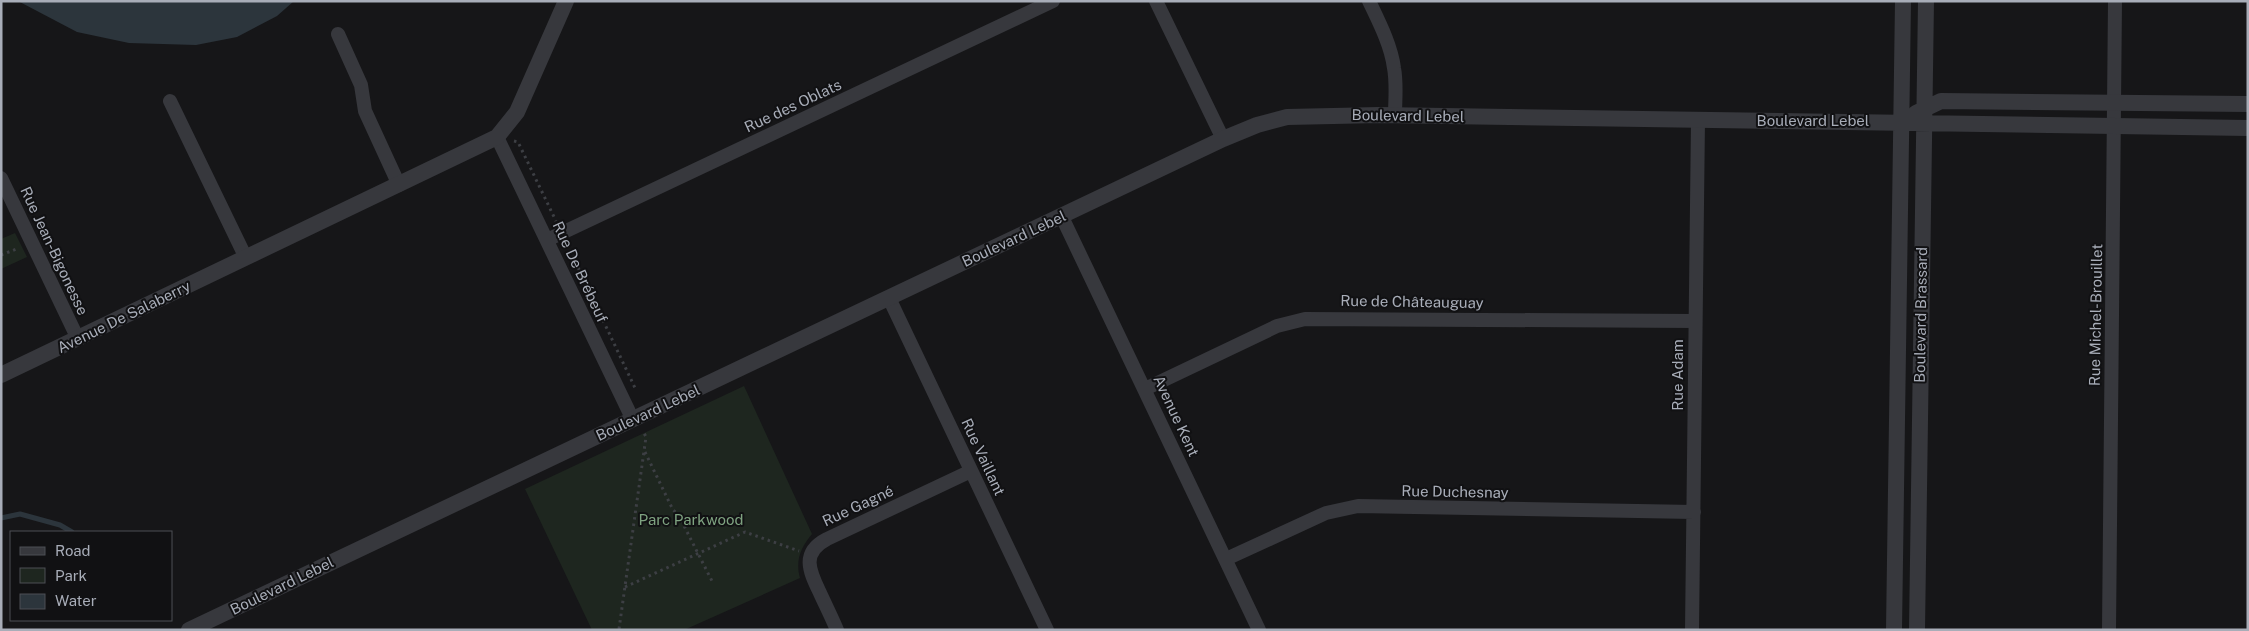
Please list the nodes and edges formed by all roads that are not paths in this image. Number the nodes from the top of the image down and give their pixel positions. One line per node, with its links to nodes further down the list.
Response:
1 (566, 1): 18 (street, Avenue De Salaberry)
2 (1053, 1): 23 (street, Rue des Oblats)
3 (1156, 1): 19 (street)
4 (1369, 1): 12 (street)
5 (1903, 1): 15 (street, Boulevard Brassard)
6 (1926, 1): 13 (street, Boulevard Brassard)
7 (2115, 1): 10 (street, Rue Michel-Brouillet)
8 (338, 34): 21 (street)
9 (170, 101): 24 (street)
10 (2114, 103): 11 (street, Boulevard Lebel); 13 (street, Boulevard Lebel); 16 (street, Rue Michel-Brouillet)
11 (2248, 104)
12 (1395, 116): 14 (street, Boulevard Lebel); 19 (street, Boulevard Lebel)
13 (1924, 116): 15 (street, Boulevard Lebel); 16 (street, Boulevard Lebel); 40 (street, Boulevard Brassard)
14 (1698, 120): 15 (street, Boulevard Lebel); 26 (street, Rue Adam)
15 (1901, 122): 39 (street, Boulevard Brassard)
16 (2114, 126): 17 (street, Boulevard Lebel); 41 (street, Rue Michel-Brouillet)
17 (2248, 128)
18 (497, 137): 21 (street, Avenue De Salaberry); 23 (street, Rue De Brébeuf)
19 (1223, 139): 22 (street, Boulevard Lebel)
20 (1, 178): 27 (street, Rue Jean-Bigonesse)
21 (399, 185): 24 (street, Avenue De Salaberry)
22 (1062, 217): 25 (street, Boulevard Lebel); 29 (street, Avenue Kent)
23 (547, 240): 30 (street, Rue De Brébeuf)
24 (246, 258): 27 (street, Avenue De Salaberry)
25 (890, 298): 30 (street, Boulevard Lebel); 31 (street, Rue Vaillant)
26 (1694, 321): 29 (street, Rue de Châteauguay); 32 (street, Rue Adam)
27 (78, 339): 28 (street, Avenue De Salaberry)
28 (1, 375)
29 (1145, 389): 33 (street, Avenue Kent)
30 (638, 426): 34 (street, Boulevard Lebel)
31 (971, 471): 35 (street, Rue Gagné); 36 (street, Rue Vaillant)
32 (1694, 512): 33 (street, Rue Duchesnay); 38 (street, Rue Adam)
33 (1226, 559): 37 (street, Avenue Kent)
34 (189, 630)
35 (837, 630)
36 (1047, 630)
37 (1259, 630)
38 (1692, 630)
39 (1894, 630)
40 (1917, 630)
41 (2109, 630)

